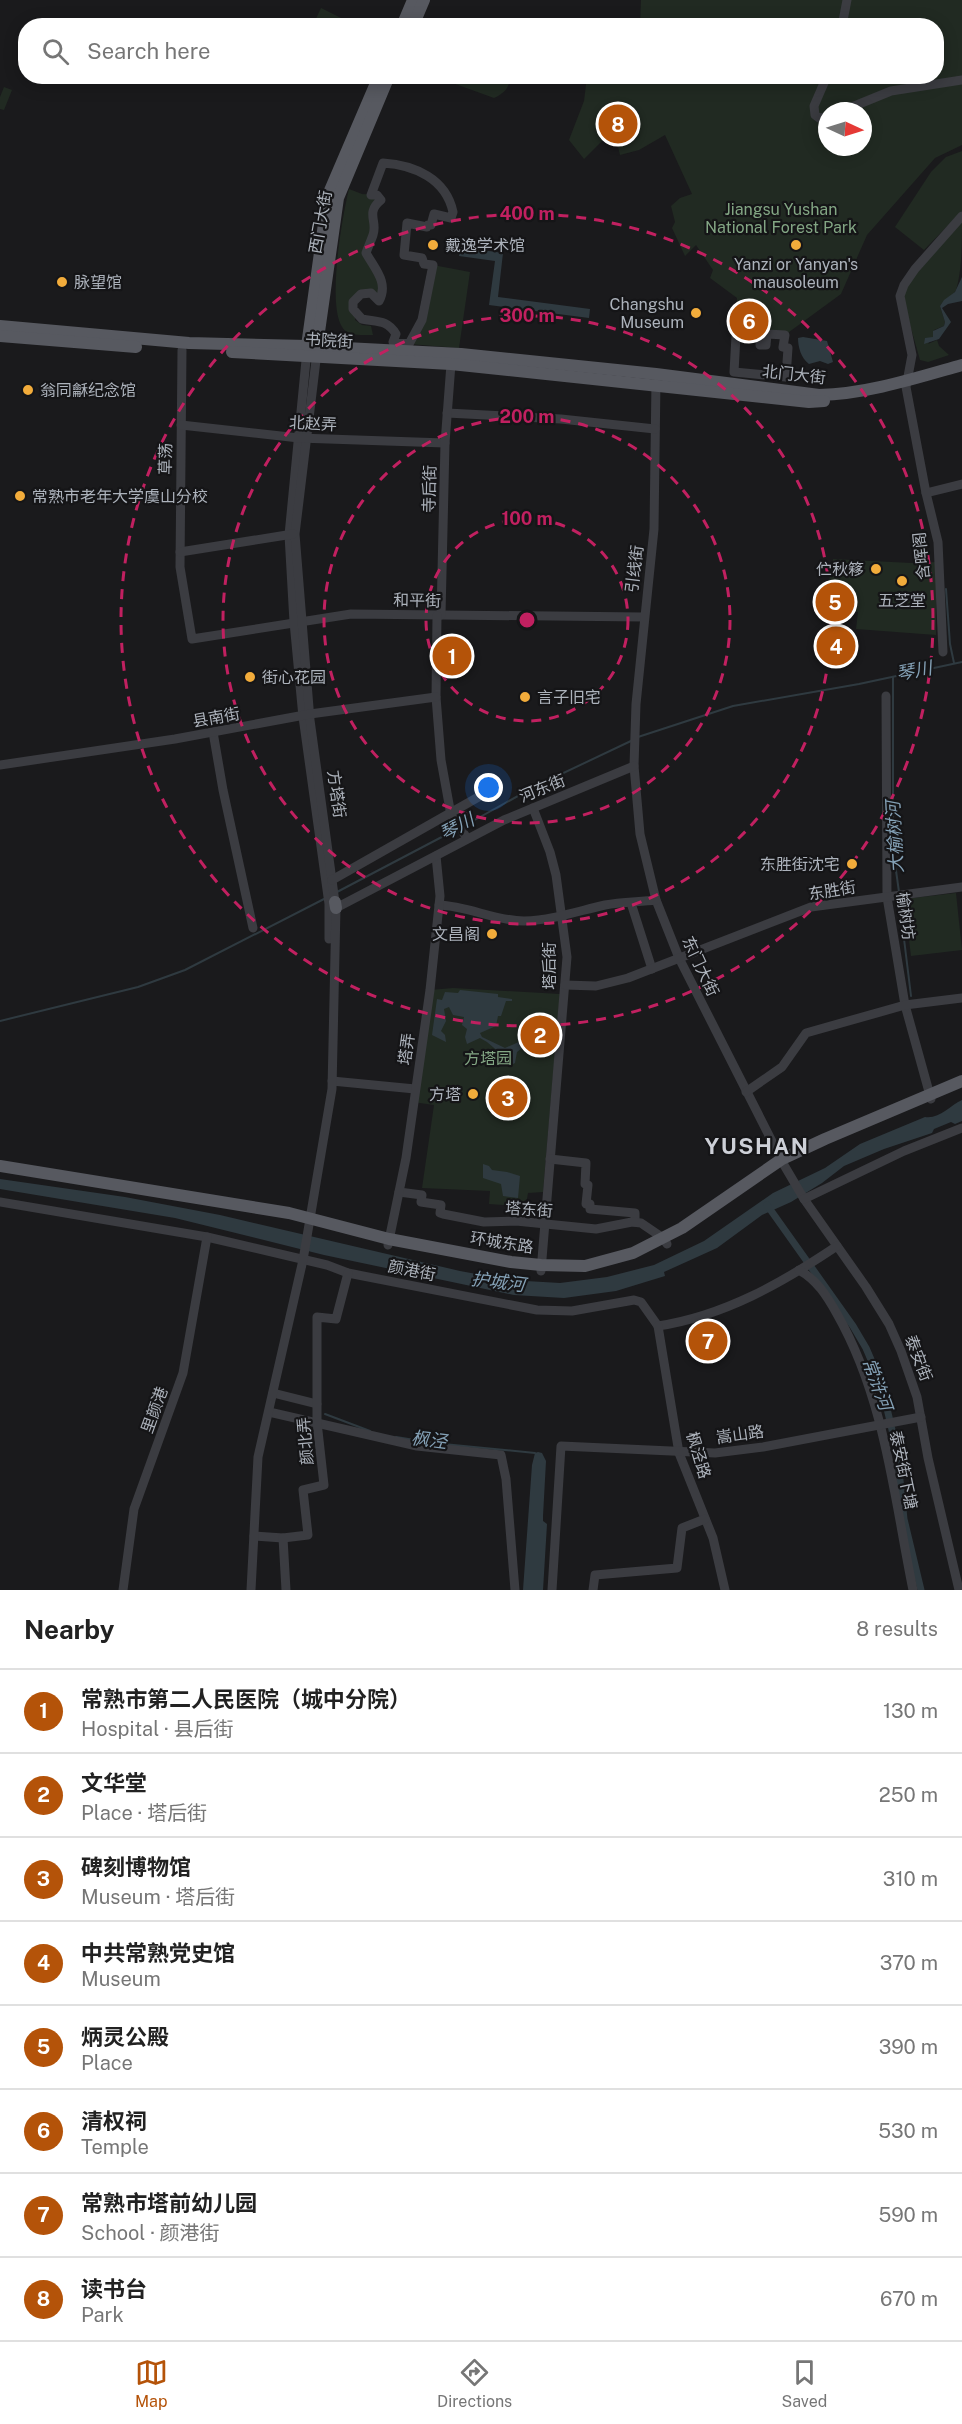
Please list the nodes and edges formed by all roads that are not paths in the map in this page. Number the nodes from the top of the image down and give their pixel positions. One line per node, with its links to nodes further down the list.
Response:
1 (413, 0): 4 (main road)
2 (424, 0): 5 (main road)
3 (847, 0): 6 (street)
4 (405, 18)
5 (416, 18)
6 (844, 18)
7 (962, 80): 8 (street)
8 (944, 83)
9 (376, 84): 21 (main road, 西门大街)
10 (386, 84): 21 (main road, 西门大街)
11 (824, 84): 14 (street)
12 (936, 84): 13 (street)
13 (864, 102)
14 (818, 117)
15 (962, 216): 26 (street, 含晖阁)
16 (425, 300): 16 (street)
17 (0, 327): 21 (main road, 书院街)
18 (0, 336): 20 (main road, 书院街)
19 (788, 348): 19 (street)
20 (182, 350): 21 (main road, 书院街); 28 (street, 草荡)
21 (312, 351): 22 (main road, 书院街); 25 (main road, 书院街); 30 (street, 方塔街)
22 (451, 364): 25 (main road, 书院街); 27 (street, 寺后街)
23 (962, 365): 26 (main road, 北门大街)
24 (962, 372): 26 (main road, 北门大街)
25 (656, 379): 26 (main road, 北门大街); 29 (street, 引线街)
26 (907, 384): 33 (street, 含晖阁)
27 (447, 413): 29 (street); 31 (street, 寺后街)
28 (181, 425): 30 (street, 北赵弄); 35 (street, 草荡)
29 (655, 429): 37 (street, 引线街)
30 (303, 438): 31 (street, 北赵弄); 34 (street, 方塔街)
31 (445, 443): 36 (street, 寺后街)
32 (962, 484): 33 (street)
33 (926, 493): 40 (street, 含晖阁)
34 (292, 534): 35 (street); 38 (street, 方塔街)
35 (180, 552): 39 (street, 草荡)
36 (439, 616): 37 (street, 和平街); 38 (street, 和平街); 42 (street, 寺后街)
37 (643, 617): 46 (street, 引线街)
38 (297, 621): 39 (street, 和平街); 43 (street, 方塔街)
39 (192, 639)
40 (943, 652)
41 (886, 696): 54 (street, 榆树坊)
42 (436, 697): 43 (street, 县南街); 49 (street, 寺后街)
43 (306, 716): 44 (street, 县南街); 52 (street, 方塔街)
44 (213, 732): 45 (street, 县南街); 60 (street)
45 (0, 765)
46 (634, 766): 48 (street, 河东街); 55 (street, 东门大街)
47 (489, 791): 49 (street)
48 (533, 808): 50 (street, 河东街); 59 (street, 塔后街)
49 (454, 818): 50 (street); 52 (street)
50 (467, 838): 51 (street, 河东街)
51 (436, 856): 57 (street, 河东街); 58 (street, 塔弄)
52 (331, 886): 57 (street, 方塔街)
53 (962, 887): 54 (street, 东胜街)
54 (890, 897): 61 (street, 东胜街); 65 (street, 榆树坊)
55 (656, 900): 56 (street); 61 (street, 东门大街)
56 (631, 903): 59 (street); 62 (street)
57 (333, 905): 66 (street, 方塔街); 81 (street, 方塔街)
58 (439, 905): 59 (street); 69 (street, 塔弄)
59 (562, 918): 63 (street, 塔后街)
60 (254, 928)
61 (679, 958): 62 (street, 东胜街); 70 (street, 东门大街)
62 (652, 969): 63 (street, 东胜街)
63 (565, 985): 73 (street, 塔后街)
64 (962, 998): 65 (street)
65 (905, 1005): 70 (street); 71 (street, 榆树坊)
66 (332, 1081): 69 (street); 81 (street, 方塔街)
67 (962, 1081): 71 (main road, 环城东路)
68 (962, 1087): 71 (main road, 环城东路)
69 (415, 1089): 77 (street, 塔弄)
70 (746, 1092): 74 (street, 东门大街)
71 (931, 1098): 74 (main road, 环城东路)
72 (962, 1128): 78 (street)
73 (550, 1159): 80 (street); 82 (street, 塔后街)
74 (783, 1162): 78 (street, 泰安街); 84 (main road, 环城东路)
75 (0, 1166): 81 (main road, 环城东路)
76 (0, 1173): 81 (main road, 环城东路)
77 (399, 1192): 82 (street, 塔东街); 85 (street, 塔弄)
78 (804, 1199): 86 (street, 泰安街)
79 (0, 1202): 83 (street, 颜港街)
80 (635, 1222): 82 (street, 塔东街); 84 (street)
81 (306, 1226): 85 (main road, 环城东路); 87 (street)
82 (545, 1226): 88 (street, 塔后街)
83 (207, 1238): 87 (street, 颜港街); 102 (street, 里颜港)
84 (665, 1241): 88 (main road, 环城东路)
85 (389, 1242): 88 (main road, 环城东路)
86 (837, 1246): 89 (street); 95 (street, 泰安街)
87 (303, 1260): 90 (street, 颜港街); 92 (street)
88 (541, 1268)
89 (799, 1270): 91 (street); 97 (street, 泰安街下塘)
90 (348, 1273): 91 (street, 颜港街); 93 (street, 颜北弄)
91 (658, 1326): 98 (street, 枫泾路)
92 (273, 1394): 93 (street); 94 (street)
93 (317, 1404): 96 (street, 颜北弄)
94 (269, 1412): 96 (street); 100 (street)
95 (921, 1417): 97 (street, 嵩山路); 110 (street, 泰安街)
96 (318, 1422): 101 (street, 颜北弄); 105 (street)
97 (879, 1425): 98 (street, 嵩山路); 109 (street, 泰安街下塘)
98 (679, 1453): 99 (street, 枫泾路); 106 (street, 嵩山路)
99 (705, 1519): 107 (street); 108 (street, 枫泾路)
100 (254, 1536): 101 (street); 103 (street)
101 (283, 1538): 104 (street)
102 (123, 1590)
103 (251, 1590)
104 (286, 1590)
105 (515, 1590)
106 (552, 1590)
107 (593, 1590)
108 (725, 1590)
109 (913, 1590)
110 (959, 1590)

